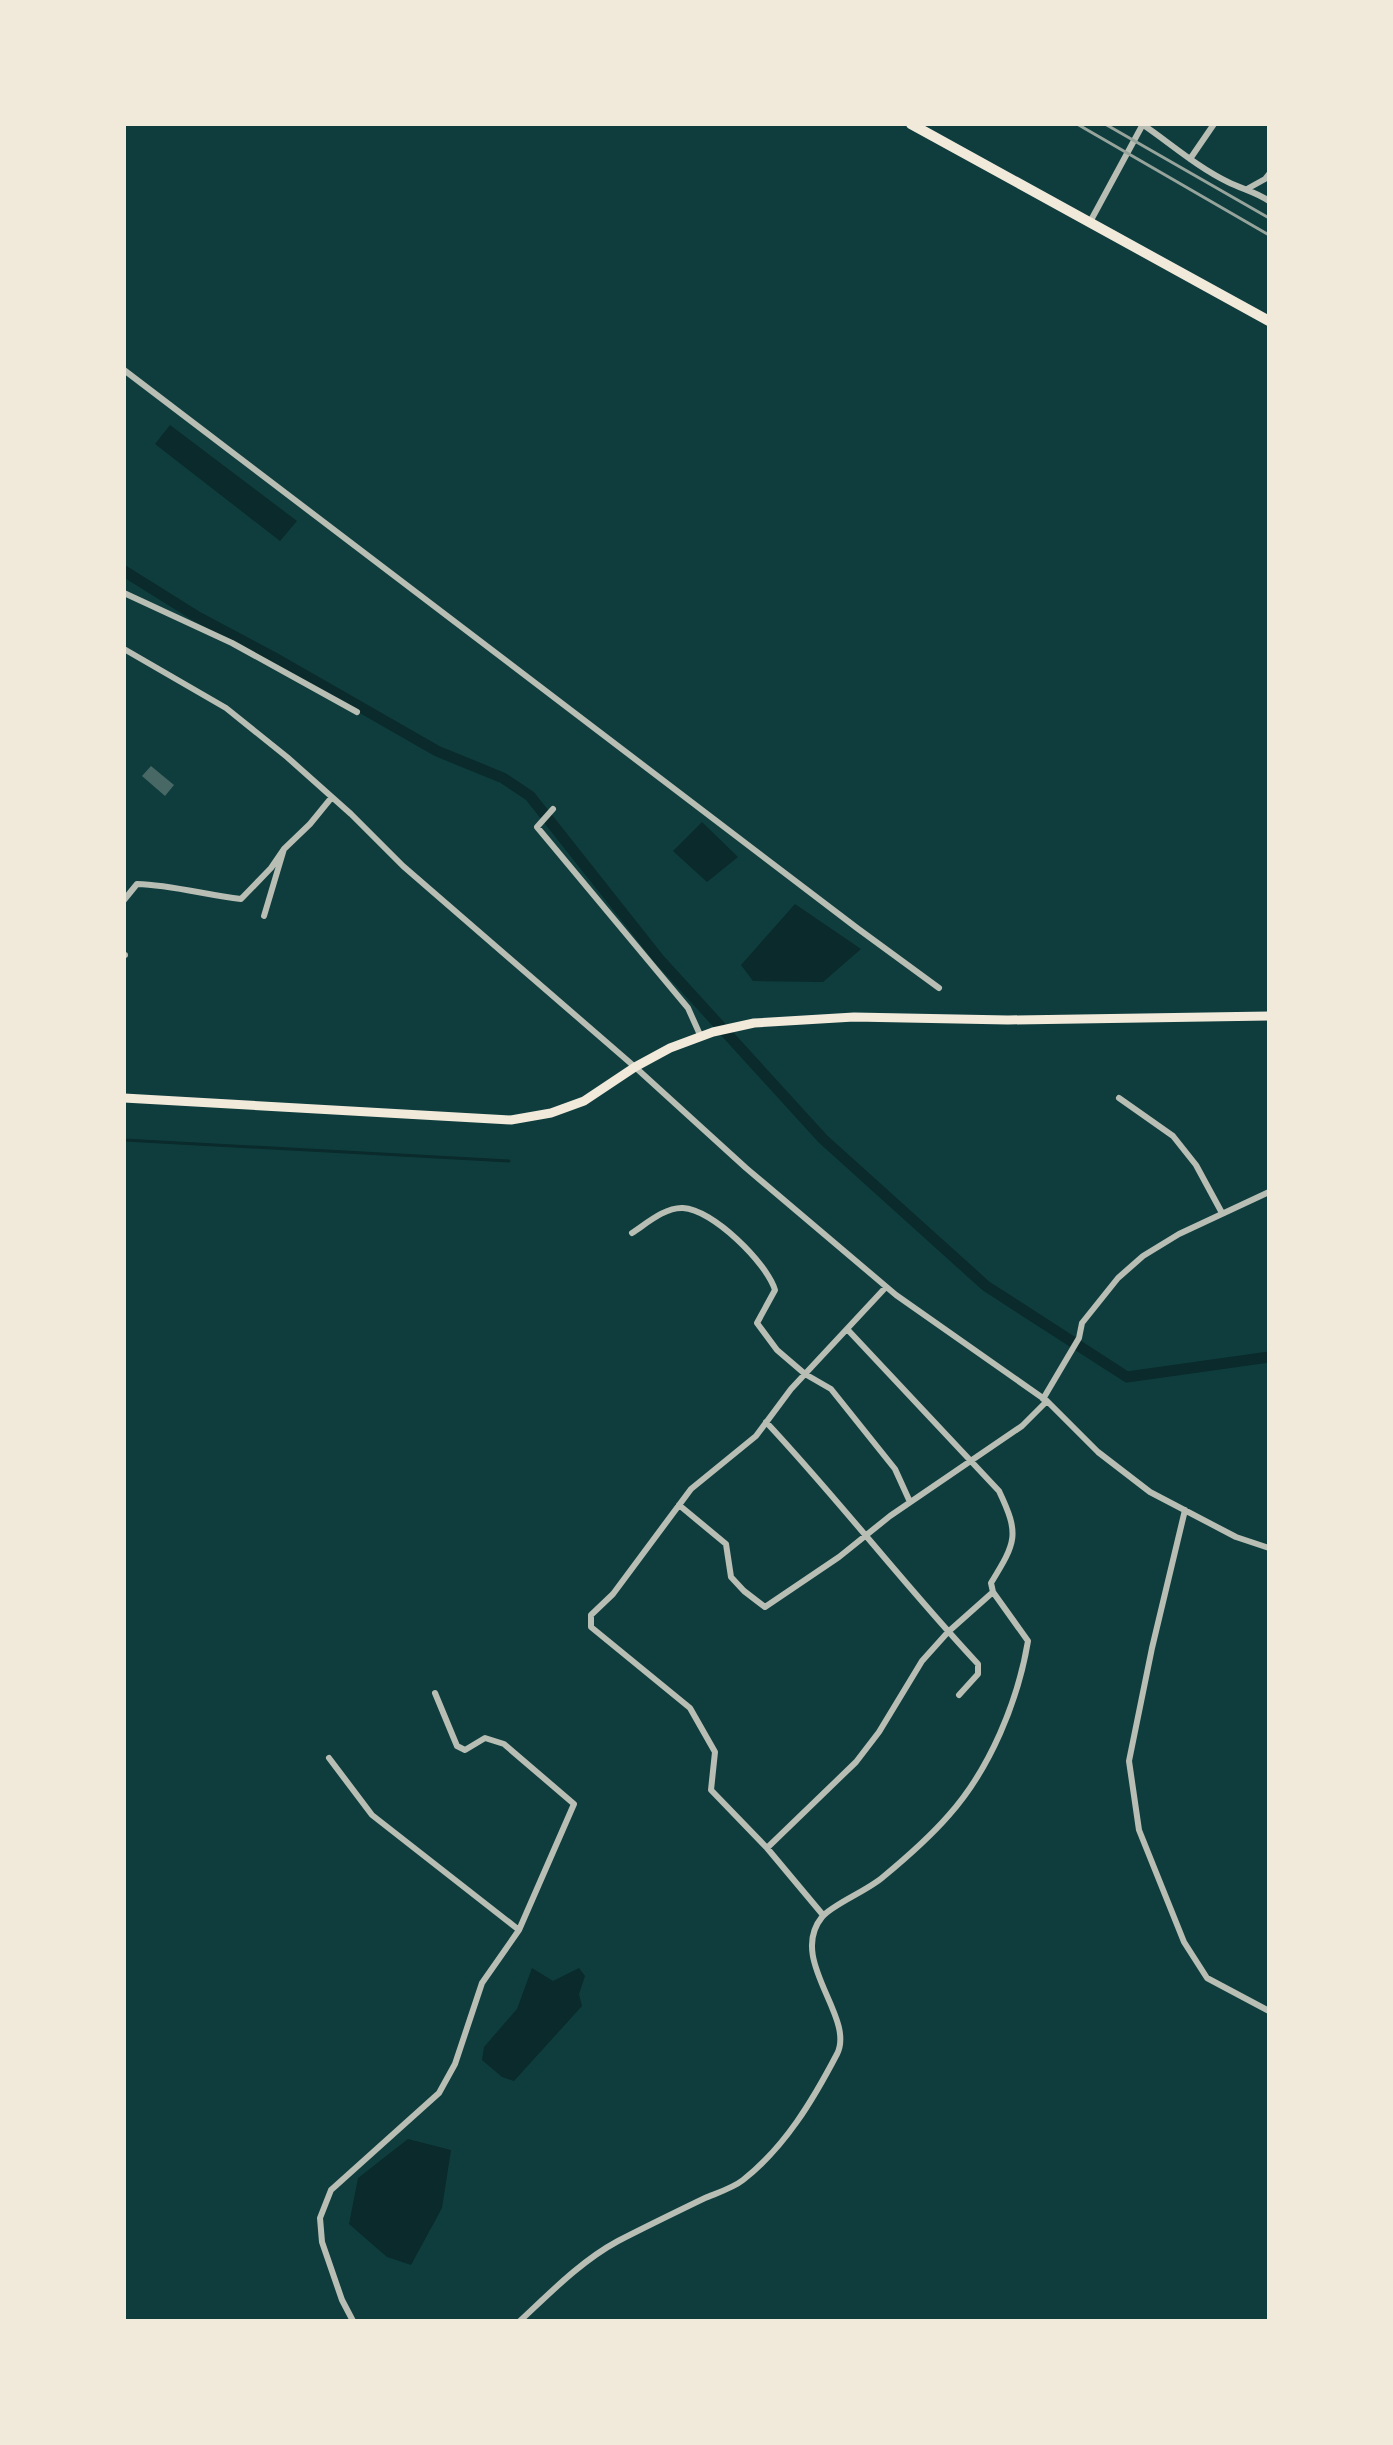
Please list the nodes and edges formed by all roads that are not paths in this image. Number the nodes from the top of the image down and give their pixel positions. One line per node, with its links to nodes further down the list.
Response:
1 (911, 124): 8 (highway)
2 (1143, 124): 4 (street); 8 (street)
3 (1214, 124): 4 (street)
4 (1190, 159): 6 (street)
5 (1269, 174): 6 (street)
6 (1247, 189): 7 (street)
7 (1269, 201)
8 (1090, 222): 9 (highway)
9 (1269, 321)
10 (124, 370): 19 (street)
11 (124, 593): 13 (street)
12 (124, 649): 14 (street)
13 (357, 712)
14 (332, 797): 16 (street); 22 (street)
15 (553, 809): 21 (street)
16 (284, 849): 17 (street); 18 (street)
17 (124, 900)
18 (264, 916)
19 (939, 988)
20 (1269, 1016): 21 (main road)
21 (701, 1037): 22 (main road)
22 (635, 1067): 23 (main road); 28 (street)
23 (124, 1098)
24 (1119, 1098): 26 (street)
25 (1269, 1192): 26 (street)
26 (1222, 1213): 31 (street)
27 (632, 1233): 30 (street)
28 (886, 1287): 29 (street); 31 (street)
29 (847, 1329): 30 (street); 33 (street)
30 (805, 1374): 32 (street); 34 (street)
31 (1045, 1400): 33 (street); 36 (street)
32 (766, 1422): 35 (street); 37 (street)
33 (972, 1461): 34 (street); 39 (street)
34 (910, 1502): 37 (street)
35 (679, 1505): 37 (street); 44 (street)
36 (1185, 1510): 38 (street); 47 (street)
37 (866, 1535): 40 (street)
38 (1269, 1548)
39 (993, 1592): 40 (street); 45 (street)
40 (948, 1632): 42 (street); 44 (street)
41 (435, 1693): 46 (street)
42 (959, 1695)
43 (329, 1758): 46 (street)
44 (767, 1848): 45 (street)
45 (823, 1915): 49 (street)
46 (519, 1930): 48 (street)
47 (1269, 2011)
48 (353, 2321)
49 (520, 2321)

